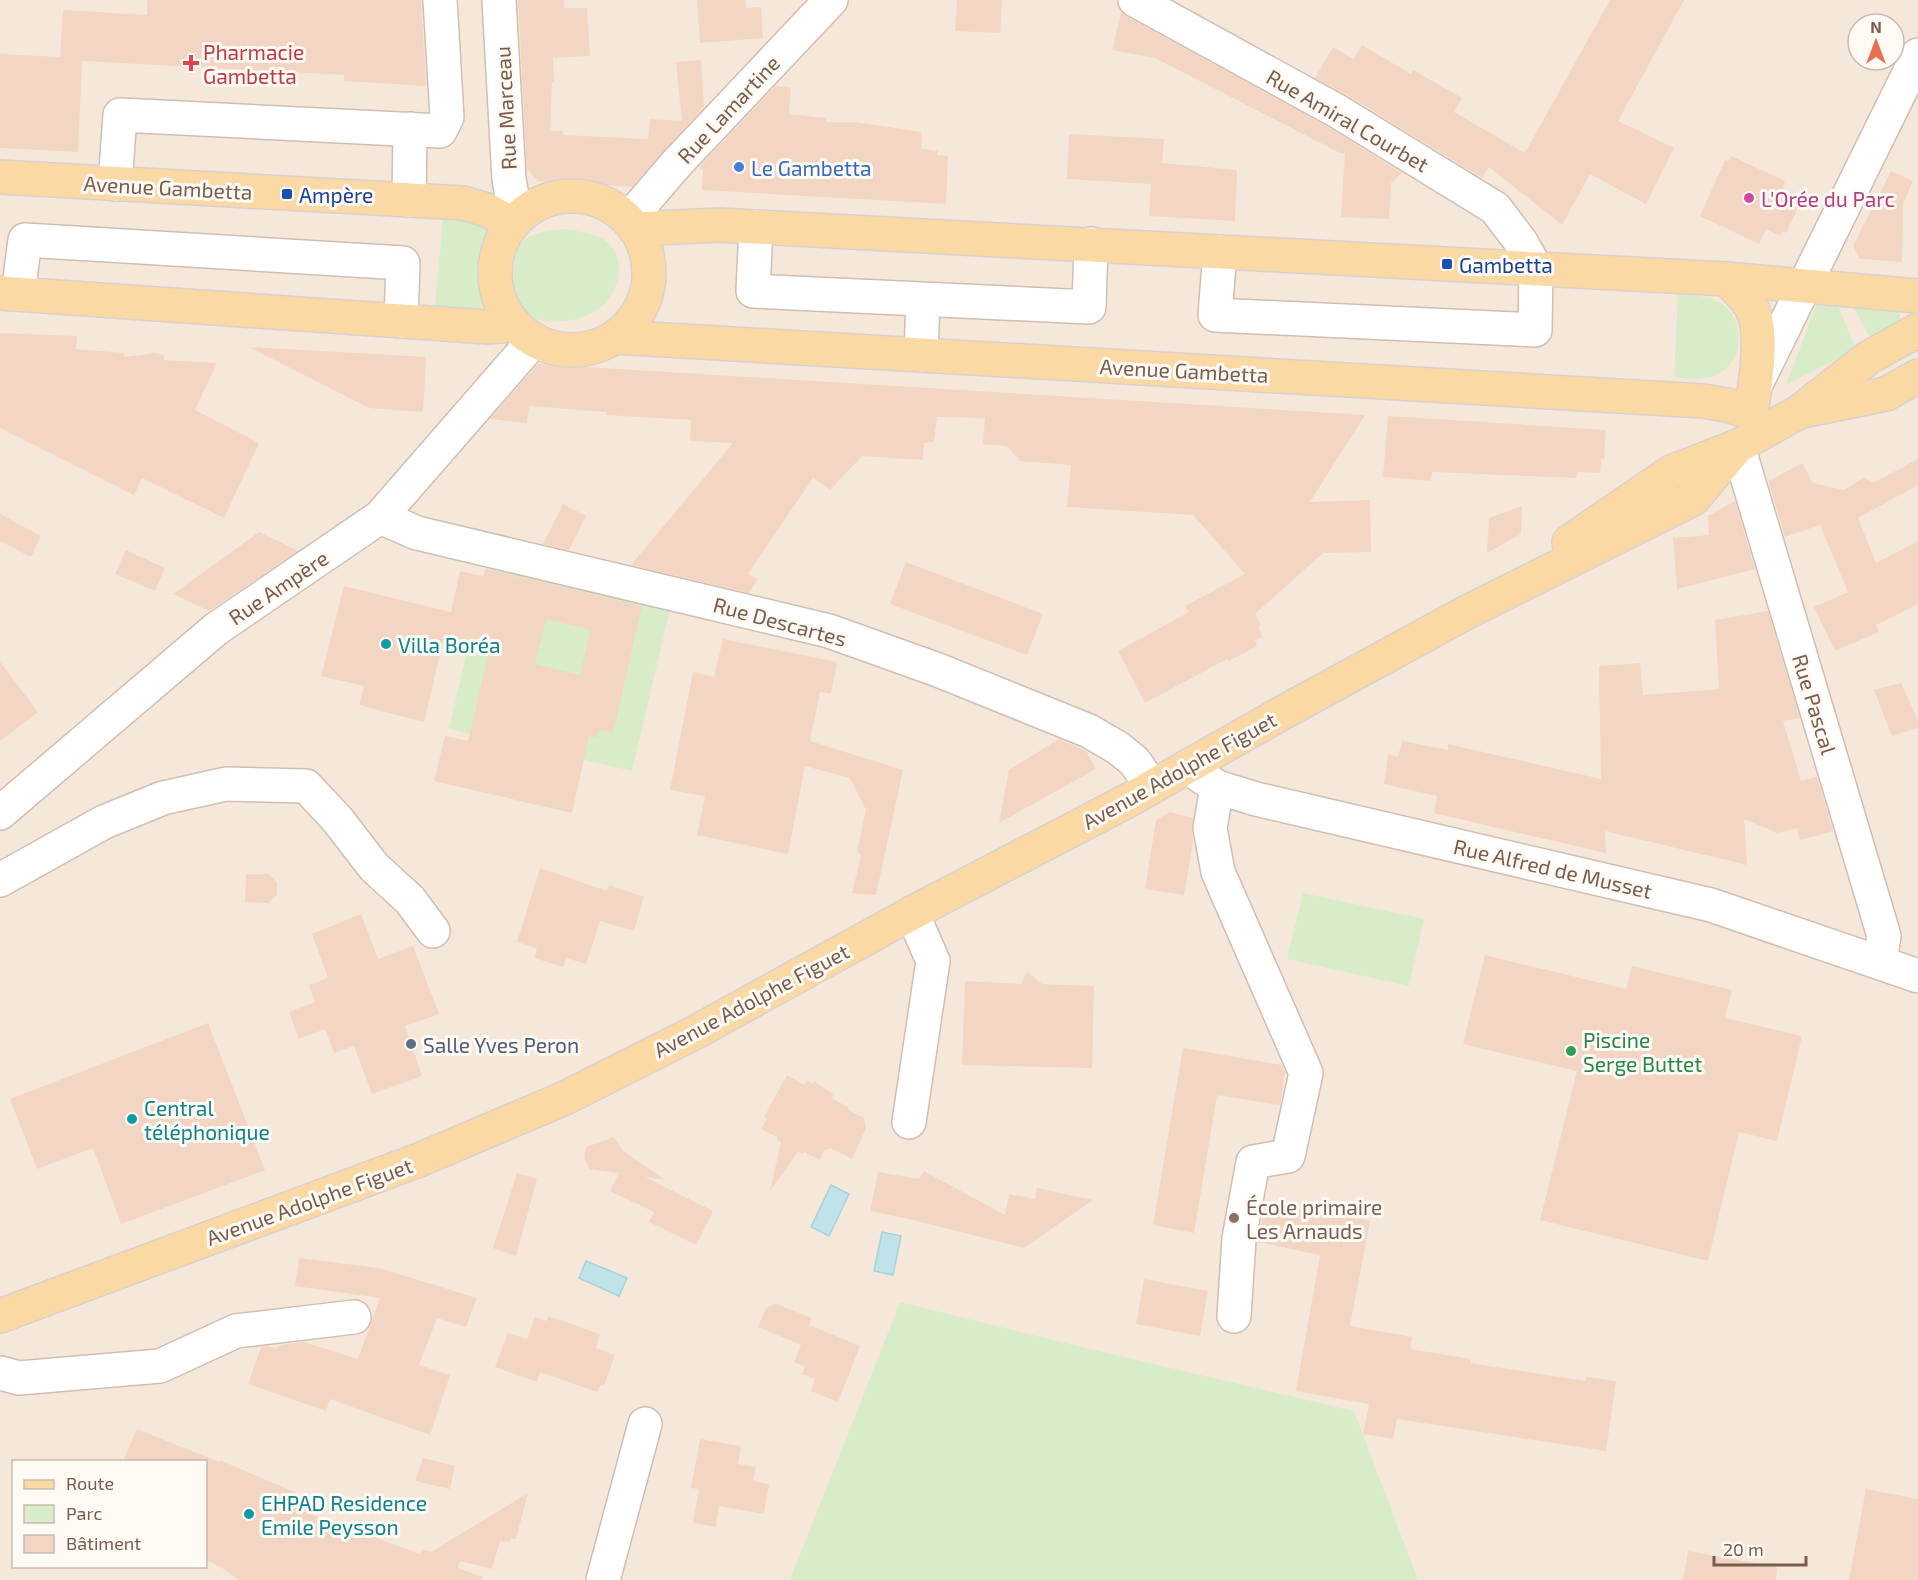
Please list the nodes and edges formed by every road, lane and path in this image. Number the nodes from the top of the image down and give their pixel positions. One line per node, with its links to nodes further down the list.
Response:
1 (440, 0): 6 (street)
2 (499, 0): 10 (street, Rue Marceau)
3 (831, 0): 11 (street, Rue Lamartine)
4 (1135, 0): 15 (street, Rue Amiral Courbet)
5 (1918, 55): 17 (street)
6 (410, 129): 8 (street); 9 (street)
7 (0, 177): 8 (main road, Avenue Gambetta)
8 (115, 184): 9 (main road, Avenue Gambetta)
9 (409, 200): 10 (main road, Avenue Gambetta)
10 (516, 219): 11 (main road); 23 (main road)
11 (632, 224): 12 (main road); 24 (main road, Avenue Gambetta)
12 (756, 226): 13 (main road); 20 (street)
13 (1091, 244): 14 (main road); 20 (street)
14 (1220, 252): 15 (main road); 15 (street)
15 (1536, 269): 16 (main road)
16 (1726, 279): 17 (main road); 28 (main road)
17 (1803, 285): 19 (main road); 28 (street)
18 (9, 294): 21 (main road, Avenue Gambetta); 21 (street)
19 (1918, 296)
20 (923, 300): 25 (street)
21 (401, 321): 23 (main road, Avenue Gambetta)
22 (1918, 330): 27 (main road)
23 (524, 332): 24 (main road, Avenue Gambetta); 29 (street, Rue Ampère)
24 (615, 337): 25 (main road, Avenue Gambetta)
25 (921, 355): 28 (main road, Avenue Gambetta)
26 (1918, 376): 27 (main road)
27 (1799, 412): 28 (main road, Avenue Adolphe Figuet)
28 (1752, 419): 30 (main road, Avenue Adolphe Figuet); 37 (street, Rue Pascal)
29 (380, 517): 31 (street, Rue Descartes); 33 (street, Rue Ampère)
30 (1187, 767): 31 (main road, Avenue Adolphe Figuet); 32 (street, Rue Alfred de Musset)
31 (1152, 786): 35 (main road, Avenue Adolphe Figuet)
32 (1217, 787): 37 (street, Rue Alfred de Musset); 41 (street)
33 (0, 813)
34 (0, 880): 36 (street)
35 (912, 913): 39 (street); 40 (main road, Avenue Adolphe Figuet)
36 (433, 931)
37 (1880, 962): 38 (street, Rue Alfred de Musset)
38 (1918, 976)
39 (909, 1122)
40 (0, 1316)
41 (1234, 1316)
42 (354, 1317): 43 (street)
43 (0, 1373)
44 (645, 1424): 45 (street)
45 (603, 1580)

